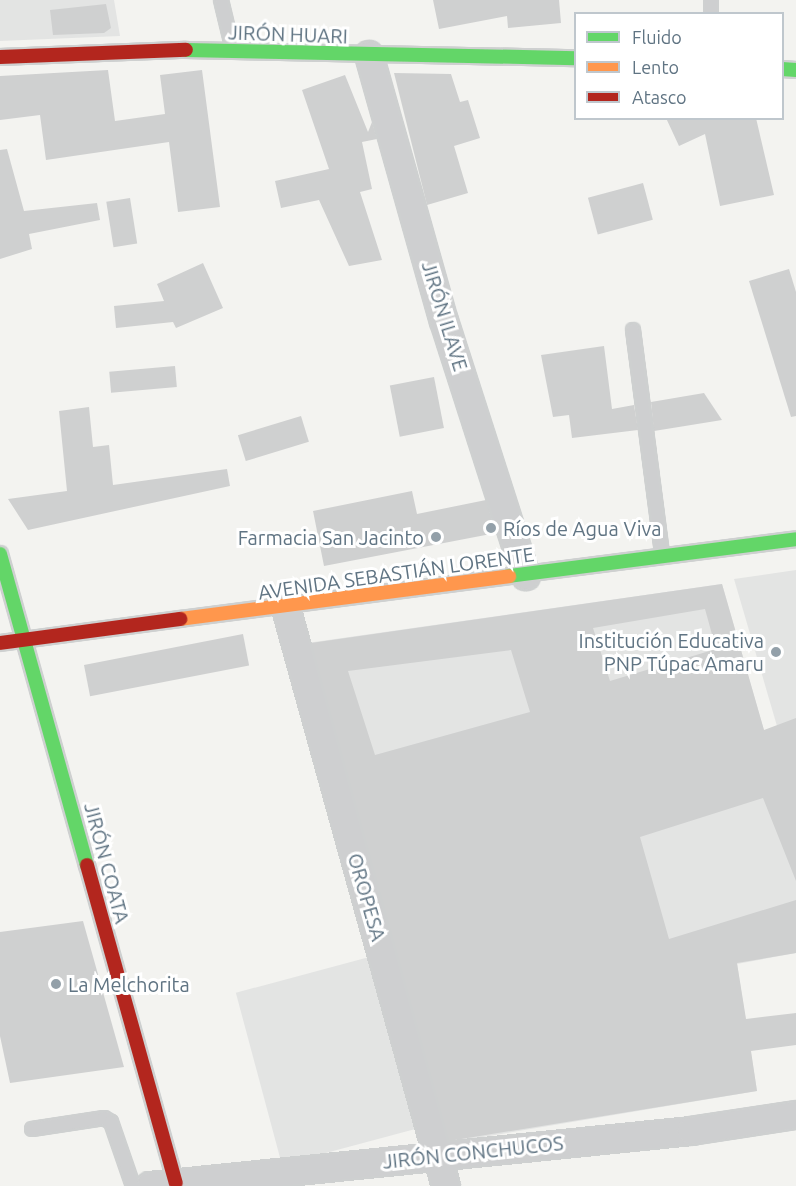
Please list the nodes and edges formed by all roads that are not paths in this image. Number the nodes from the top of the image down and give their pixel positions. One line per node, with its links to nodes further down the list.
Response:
1 (221, 0): 2 (lane)
2 (234, 51): 3 (street, JIRÓN HUARI); 4 (street, JIRÓN HUARI)
3 (369, 56): 5 (street, JIRÓN HUARI); 10 (street, JIRÓN ILAVE)
4 (0, 57)
5 (574, 58)
6 (633, 330): 9 (lane)
7 (796, 539): 9 (street, AVENIDA SEBASTIÁN LORENTE)
8 (0, 554): 12 (street, JIRÓN COATA)
9 (662, 557): 10 (street, AVENIDA SEBASTIÁN LORENTE)
10 (526, 576): 11 (street, AVENIDA SEBASTIÁN LORENTE)
11 (286, 608): 12 (street, AVENIDA SEBASTIÁN LORENTE); 16 (street, OROPESA)
12 (25, 640): 13 (street, AVENIDA SEBASTIÁN LORENTE); 17 (street, JIRÓN COATA)
13 (0, 643)
14 (796, 1115): 16 (street, JIRÓN CONCHUCOS)
15 (32, 1129): 18 (lane)
16 (439, 1154): 17 (street, JIRÓN CONCHUCOS); 20 (street, OROPESA)
17 (176, 1183): 19 (street, JIRÓN CONCHUCOS)
18 (133, 1186)
19 (150, 1186)
20 (446, 1186)

